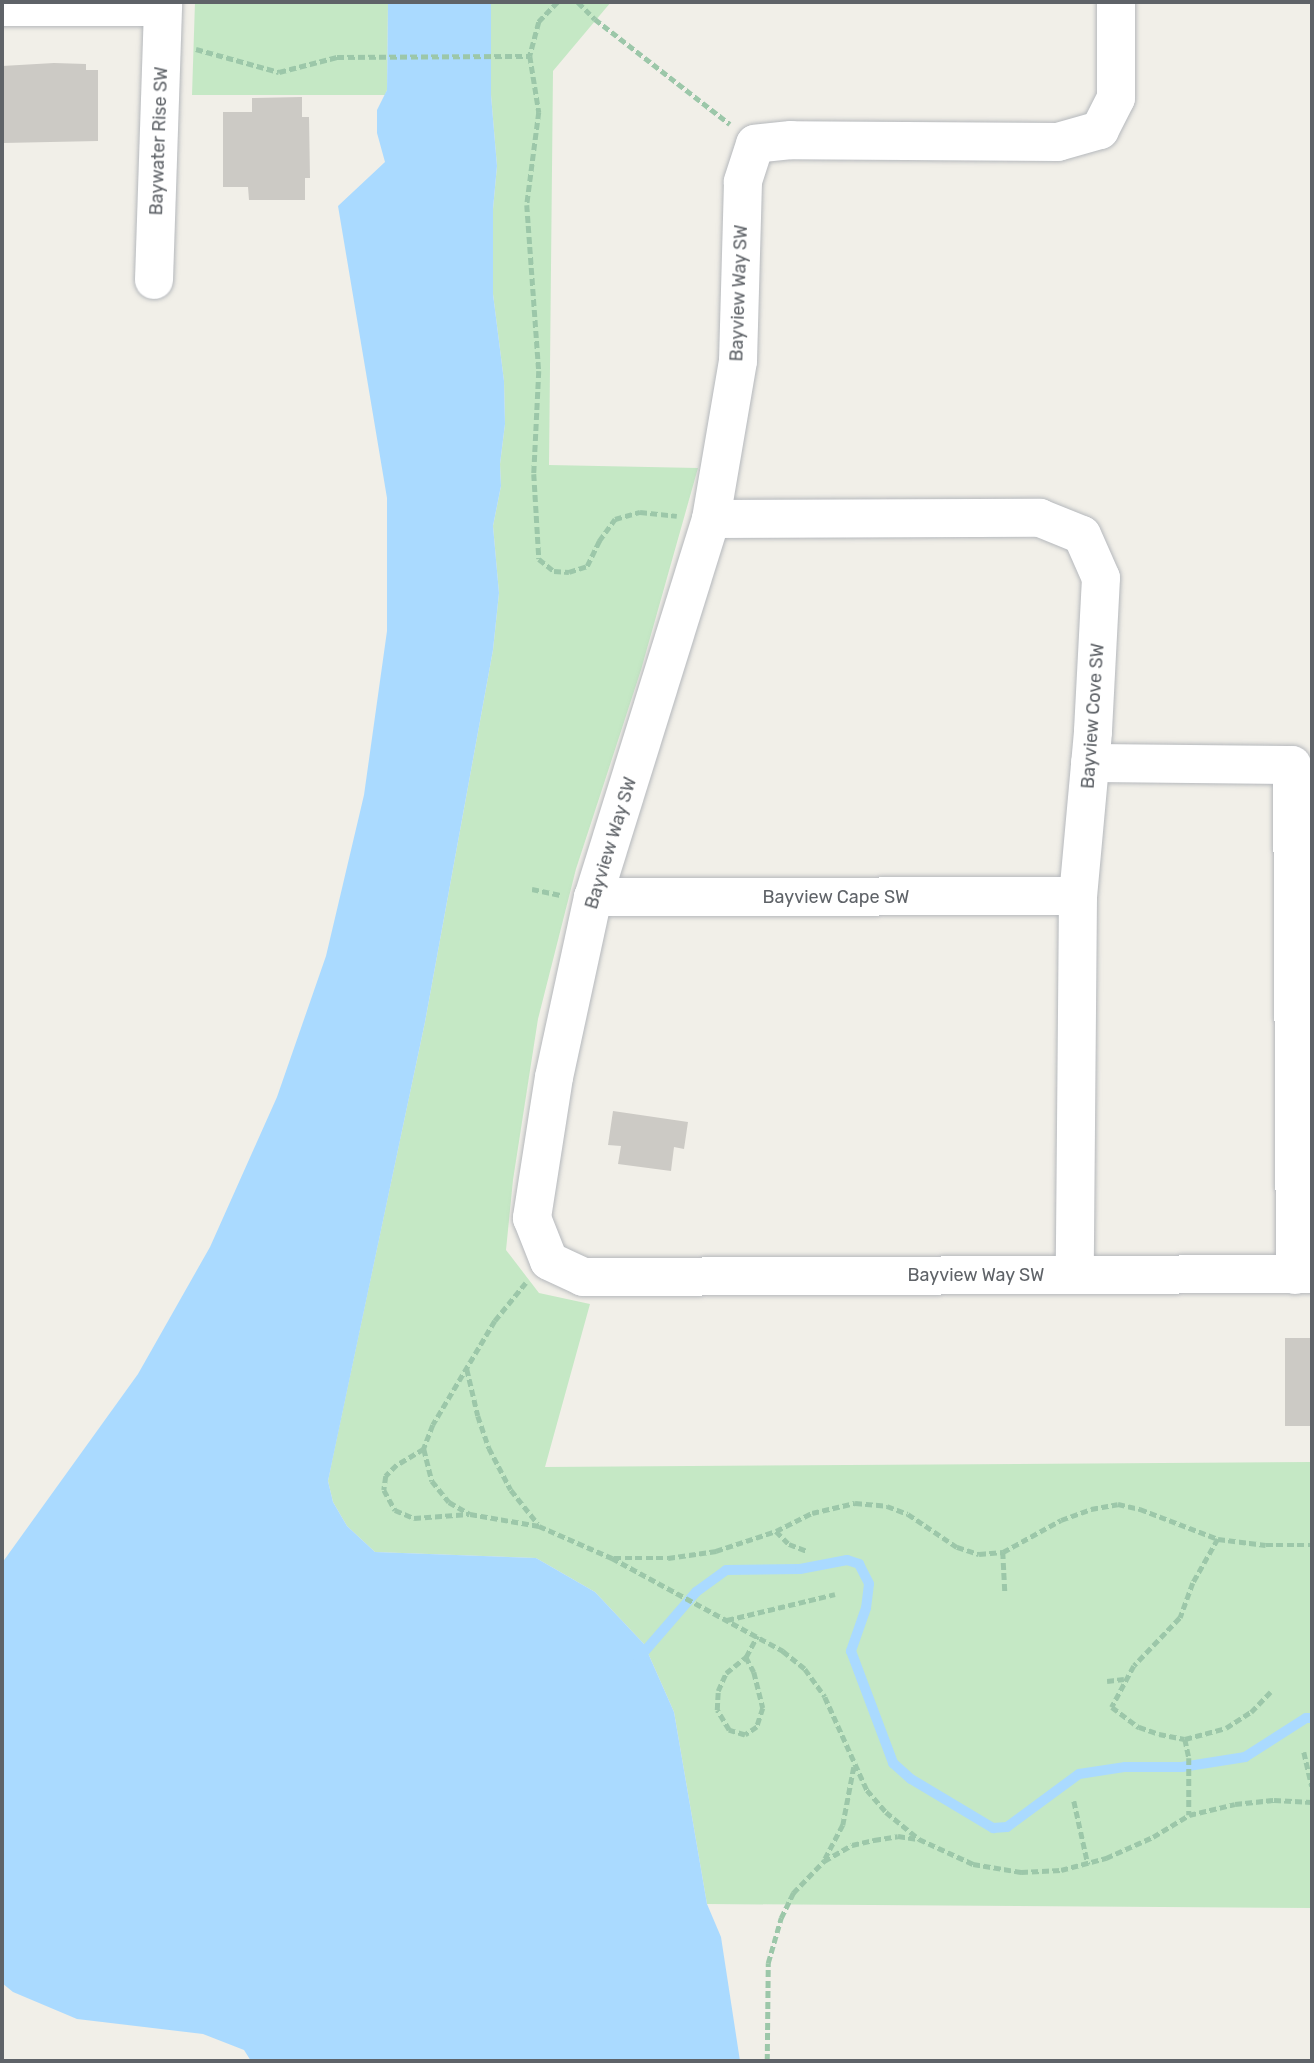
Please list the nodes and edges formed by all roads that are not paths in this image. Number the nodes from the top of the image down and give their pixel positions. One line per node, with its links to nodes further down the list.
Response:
1 (1116, 2): 5 (street, Bayview Way SW)
2 (2, 7): 3 (street)
3 (163, 16): 4 (street, Baywater Rise SW)
4 (154, 280)
5 (710, 519): 6 (street, Bayview Cove SW); 8 (street, Bayview Way SW)
6 (1090, 763): 7 (street, Bayview Cove SW); 10 (street)
7 (1078, 896): 8 (street, Bayview Cape SW); 9 (street, Bayview Cove SW)
8 (578, 897): 9 (street, Bayview Way SW)
9 (1075, 1275): 10 (street, Bayview Way SW)
10 (1304, 1275)

